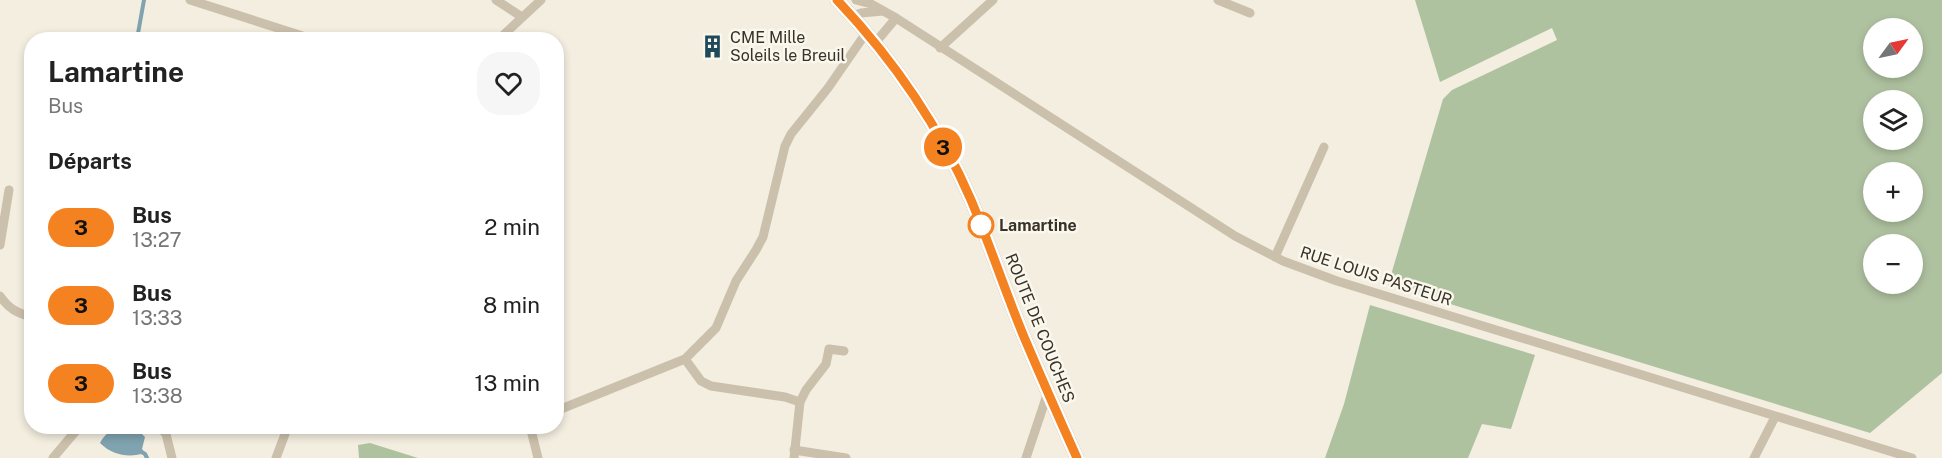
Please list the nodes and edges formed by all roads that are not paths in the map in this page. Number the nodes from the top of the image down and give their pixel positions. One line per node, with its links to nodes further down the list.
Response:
1 (190, 0): 13 (street)
2 (496, 0): 11 (street)
3 (541, 0): 11 (street)
4 (855, 0): 7 (street, RUE LOUIS PASTEUR); 8 (street, RUE LOUIS PASTEUR)
5 (993, 0): 16 (street)
6 (1218, 0): 9 (street)
7 (837, 1): 10 (main road, ROUTE DE COUCHES)
8 (883, 11): 10 (street); 12 (street, RUE LOUIS PASTEUR)
9 (1250, 13)
10 (852, 16): 15 (main road, ROUTE DE COUCHES)
11 (522, 17): 14 (street)
12 (896, 18): 15 (street); 16 (street, RUE LOUIS PASTEUR)
13 (290, 32)
14 (507, 32)
15 (870, 38): 24 (street); 25 (main road, ROUTE DE COUCHES)
16 (940, 48): 20 (street, RUE LOUIS PASTEUR)
17 (1324, 147): 20 (street)
18 (9, 190): 19 (street)
19 (0, 245)
20 (1275, 257): 28 (street, RUE LOUIS PASTEUR)
21 (0, 296): 22 (street)
22 (24, 315)
23 (844, 351): 26 (street)
24 (685, 359): 26 (street); 27 (street)
25 (1048, 392): 39 (street); 40 (main road, ROUTE DE COUCHES)
26 (800, 402): 33 (street)
27 (564, 408)
28 (1775, 417): 41 (street); 42 (street, RUE LOUIS PASTEUR)
29 (73, 434): 34 (street)
30 (166, 434): 35 (street)
31 (285, 434): 36 (street)
32 (532, 434): 37 (street)
33 (794, 454): 38 (street)
34 (53, 458)
35 (172, 458)
36 (276, 458)
37 (538, 458)
38 (846, 458)
39 (1026, 458)
40 (1077, 458)
41 (1754, 458)
42 (1912, 458)

